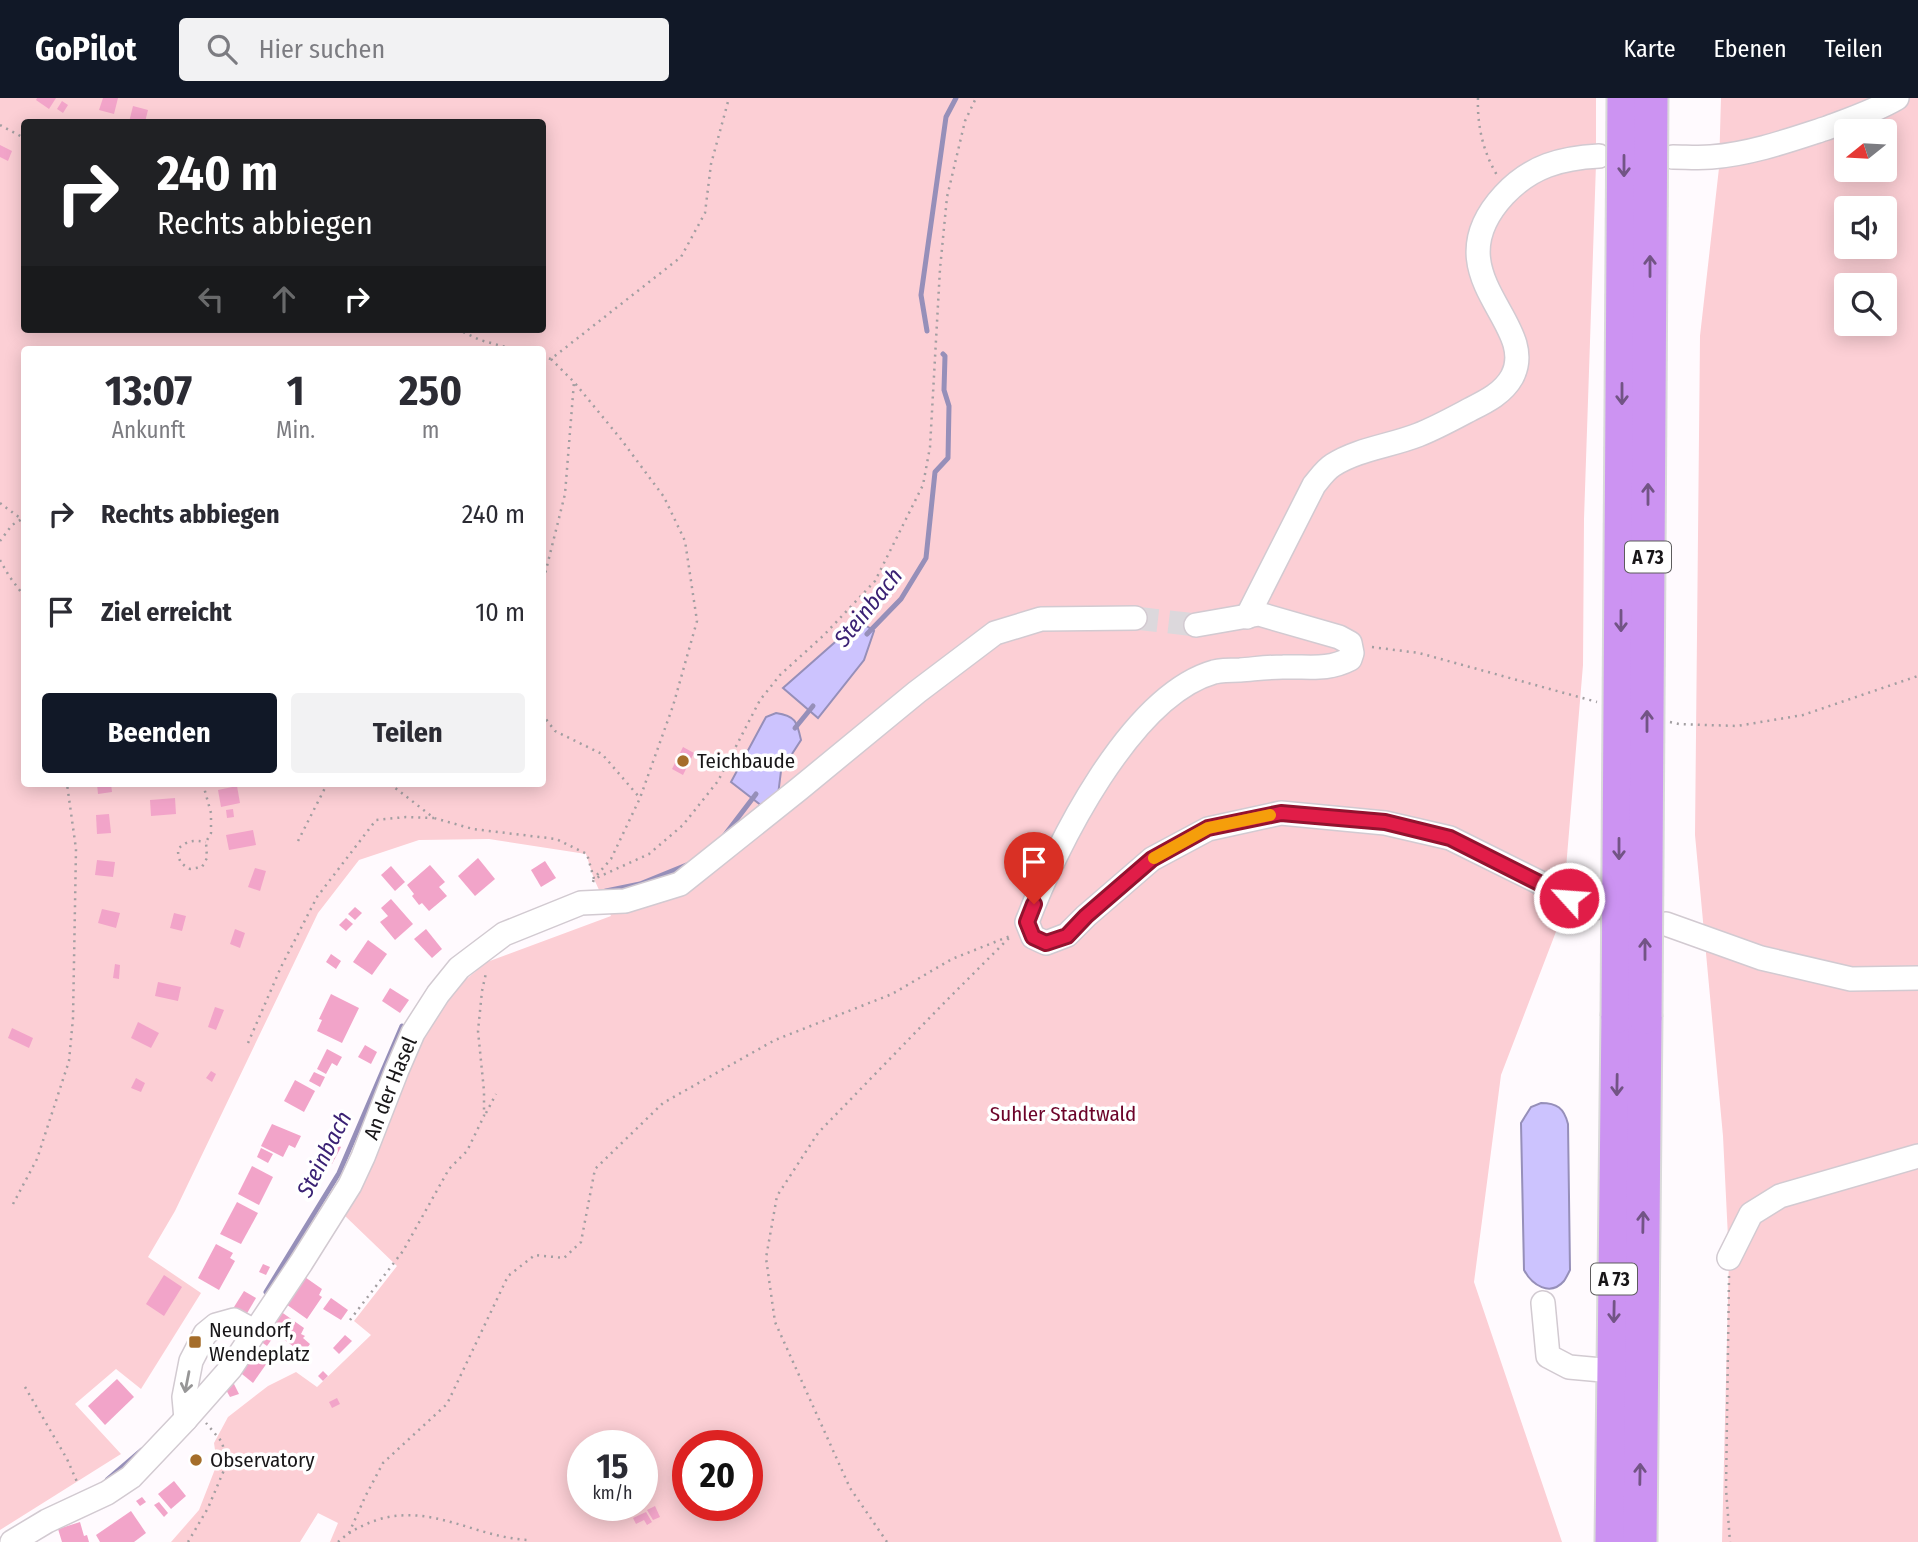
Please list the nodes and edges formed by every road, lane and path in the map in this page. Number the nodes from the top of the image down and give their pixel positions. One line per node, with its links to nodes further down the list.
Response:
1 (729, 98): 15 (path)
2 (976, 98): 36 (path)
3 (1478, 98): 11 (path)
4 (1624, 98): 42 (highway, A 73, one-way to 42, bridge)
5 (1651, 98): 42 (highway, A 73, one-way to 5, bridge)
6 (1897, 98): 10 (street)
7 (0, 125): 8 (path)
8 (21, 136)
9 (1600, 156): 11 (street)
10 (1673, 157)
11 (1510, 188): 24 (street)
12 (465, 333): 13 (path)
13 (502, 346)
14 (546, 358): 15 (path)
15 (551, 359): 16 (path)
16 (574, 382): 22 (path); 32 (path)
17 (0, 503): 18 (path)
18 (21, 519)
19 (21, 521): 20 (path)
20 (0, 541)
21 (0, 560): 23 (path)
22 (546, 570)
23 (21, 592)
24 (1247, 617): 26 (street); 38 (street)
25 (1135, 618): 37 (street, An der Hasel)
26 (1196, 625)
27 (546, 720): 32 (path)
28 (67, 787): 47 (path)
29 (204, 787): 35 (path)
30 (325, 787): 34 (path)
31 (394, 787): 33 (path)
32 (640, 798): 36 (path)
33 (434, 818): 36 (path); 43 (path)
34 (298, 841)
35 (206, 842): 35 (path)
36 (594, 878): 37 (path)
37 (581, 903): 40 (street, An der Hasel)
38 (1593, 909)
39 (1667, 924): 41 (street)
40 (495, 940): 45 (path); 51 (street, An der Hasel)
41 (1918, 978)
42 (1632, 1017): 52 (highway, A 73, one-way to 52); 63 (highway, A 73, one-way to 42)
43 (248, 1043)
44 (496, 1094): 45 (path)
45 (484, 1116): 50 (path)
46 (1918, 1156): 48 (street)
47 (13, 1204)
48 (1729, 1258): 64 (path)
49 (1543, 1303): 52 (street)
50 (350, 1320)
51 (254, 1331): 54 (street, An der Hasel); 54 (street, one-way to 54)
52 (1613, 1371): 62 (highway, A 73)
53 (26, 1387): 55 (path)
54 (186, 1419): 58 (street, An der Hasel); 59 (path)
55 (82, 1492)
56 (349, 1533): 57 (path); 60 (path); 61 (path)
57 (529, 1540)
58 (12, 1542)
59 (188, 1542)
60 (338, 1542)
61 (887, 1542)
62 (1612, 1542)
63 (1640, 1542)
64 (1730, 1542)

